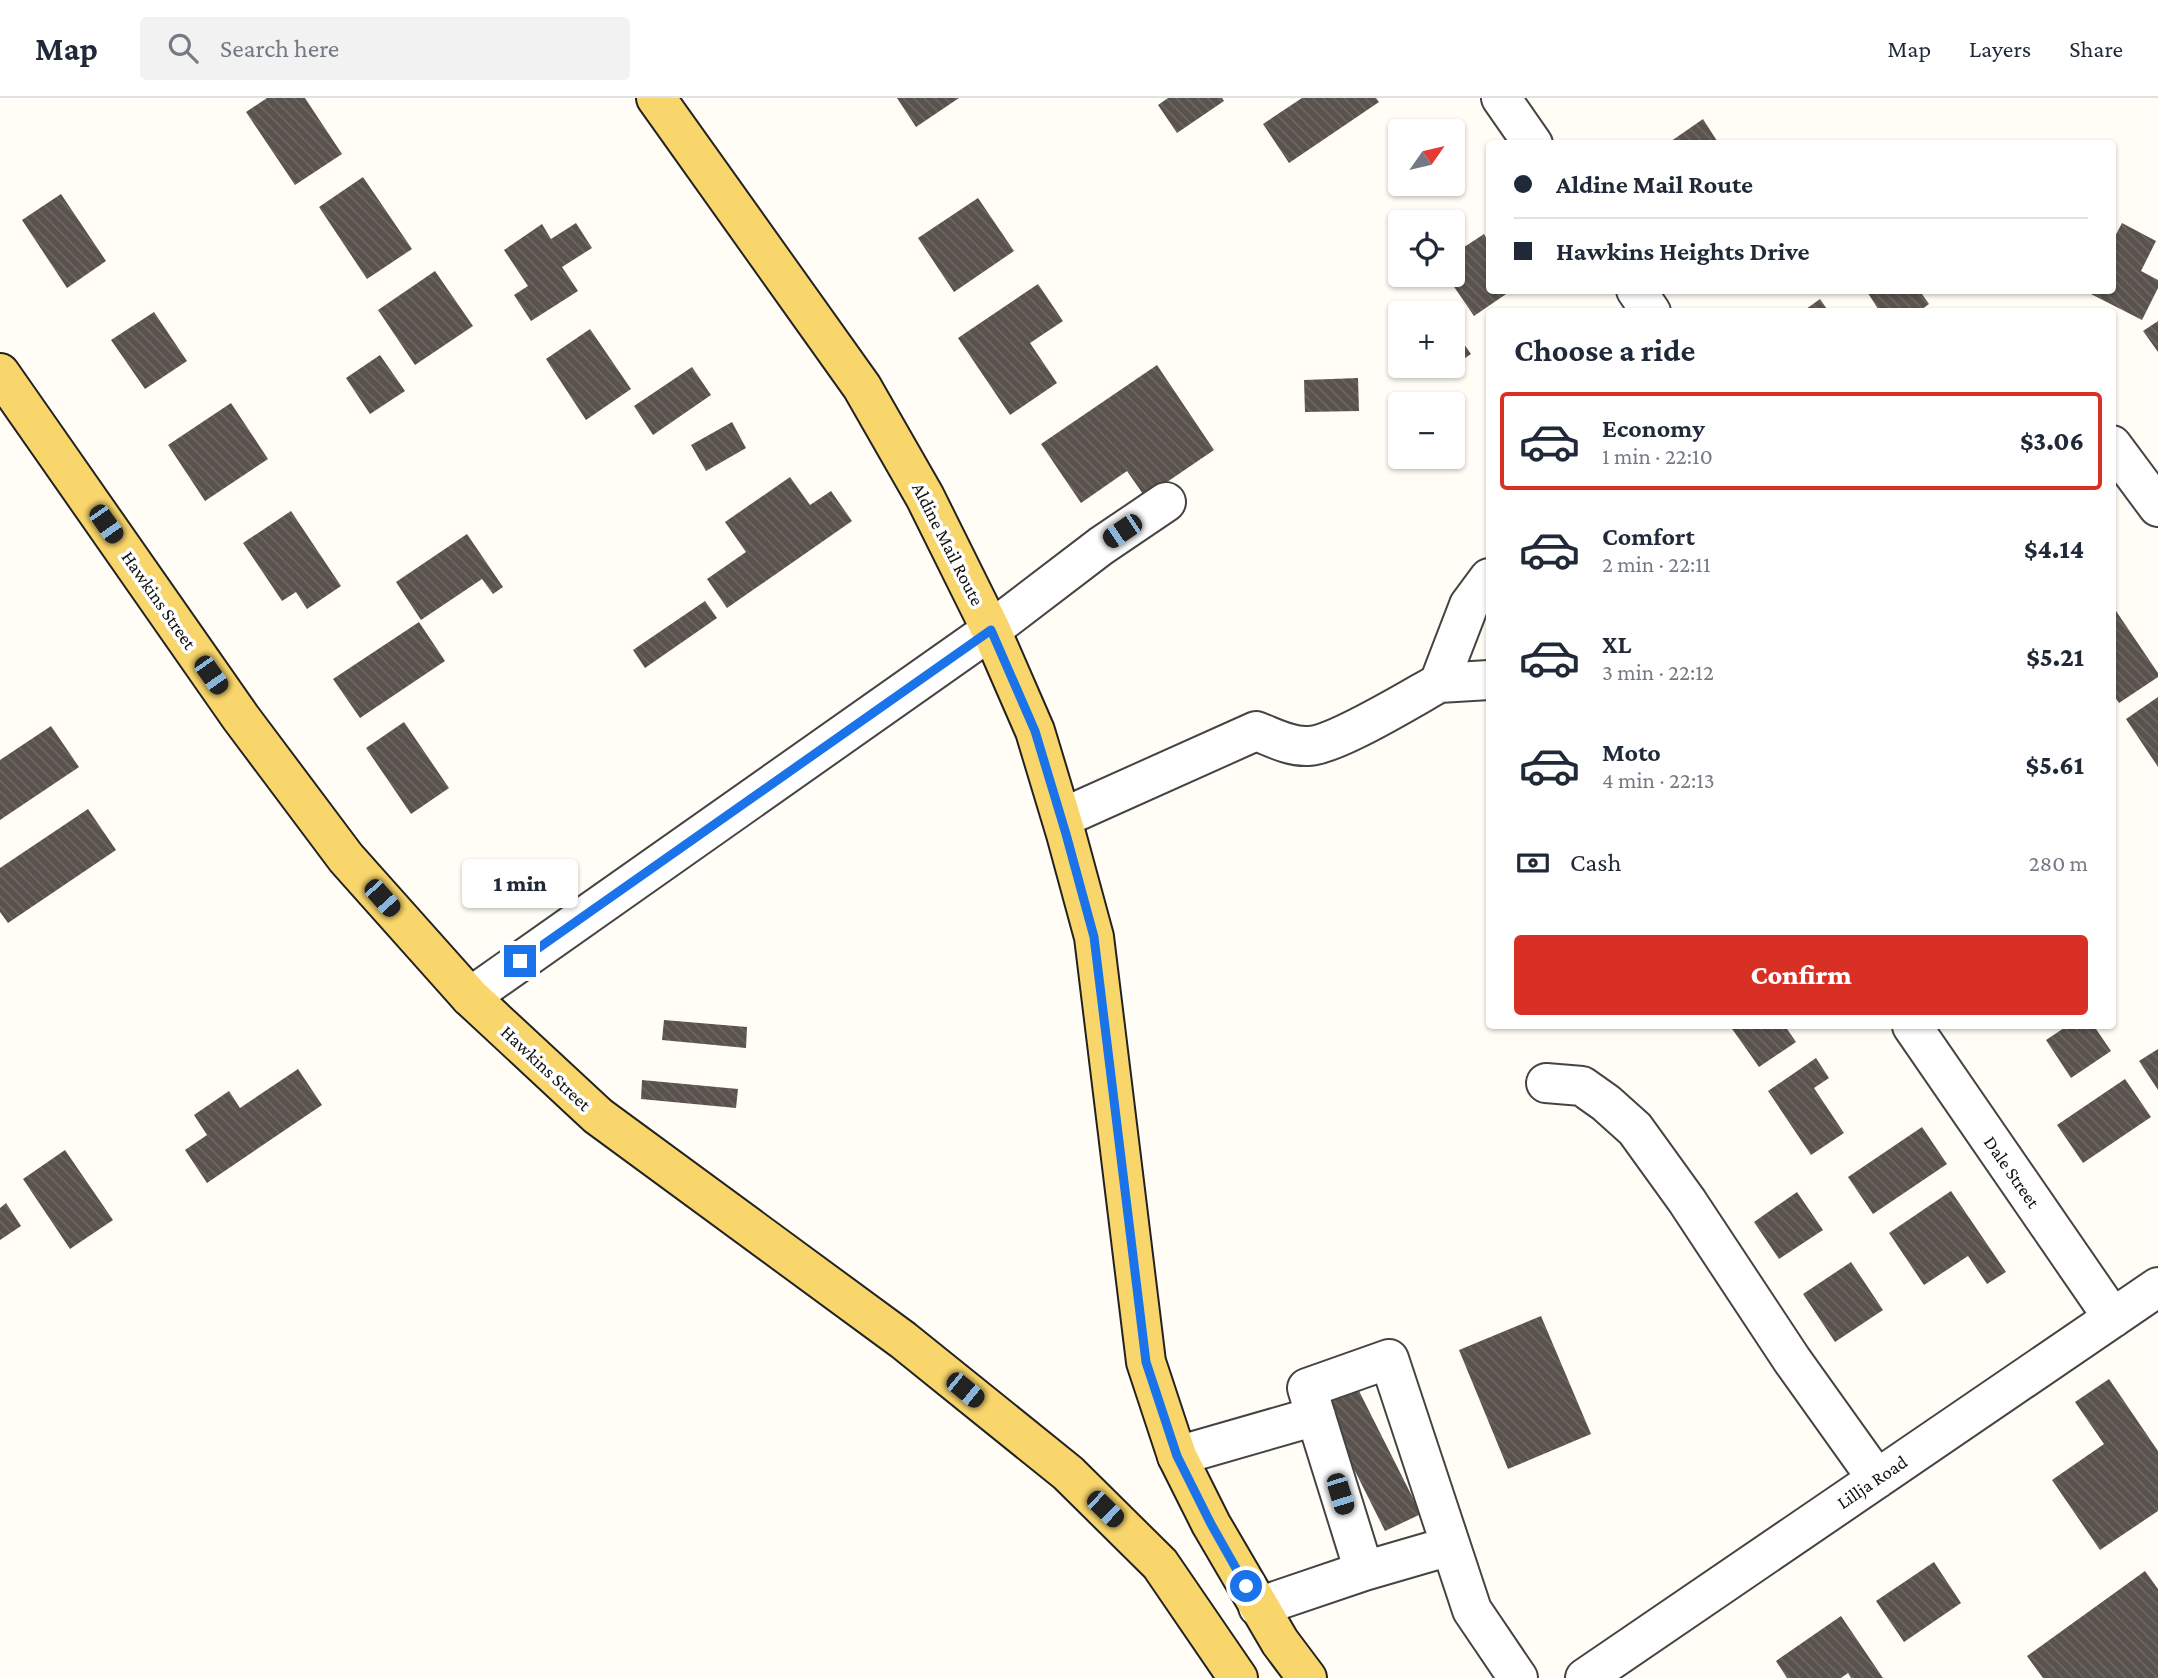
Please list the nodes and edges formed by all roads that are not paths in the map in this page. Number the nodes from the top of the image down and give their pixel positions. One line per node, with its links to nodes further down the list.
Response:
1 (656, 98): 9 (main road, Aldine Mail Route)
2 (1502, 98): 3 (street)
3 (1530, 140)
4 (0, 373): 13 (main road, Hawkins Street)
5 (2116, 450): 7 (street)
6 (1166, 502): 9 (street)
7 (2158, 507)
8 (1486, 582): 11 (street)
9 (991, 630): 12 (main road, Aldine Mail Route); 13 (street)
10 (1486, 680): 11 (street)
11 (1439, 683): 12 (street)
12 (1062, 818): 19 (main road, Aldine Mail Route)
13 (470, 997): 24 (main road, Hawkins Street)
14 (1914, 1029): 17 (street, Dale Street)
15 (1546, 1083): 20 (street)
16 (2158, 1287): 17 (street, Lillja Road)
17 (2113, 1318): 20 (street, Lillja Road)
18 (1316, 1416): 19 (street); 21 (street); 22 (street)
19 (1177, 1456): 23 (main road, Aldine Mail Route)
20 (1877, 1479): 27 (street, Lillja Road)
21 (1450, 1546): 22 (street); 26 (street)
22 (1364, 1571): 23 (street)
23 (1258, 1607): 25 (main road, Aldine Mail Route)
24 (1238, 1678)
25 (1307, 1678)
26 (1518, 1678)
27 (1586, 1678)

